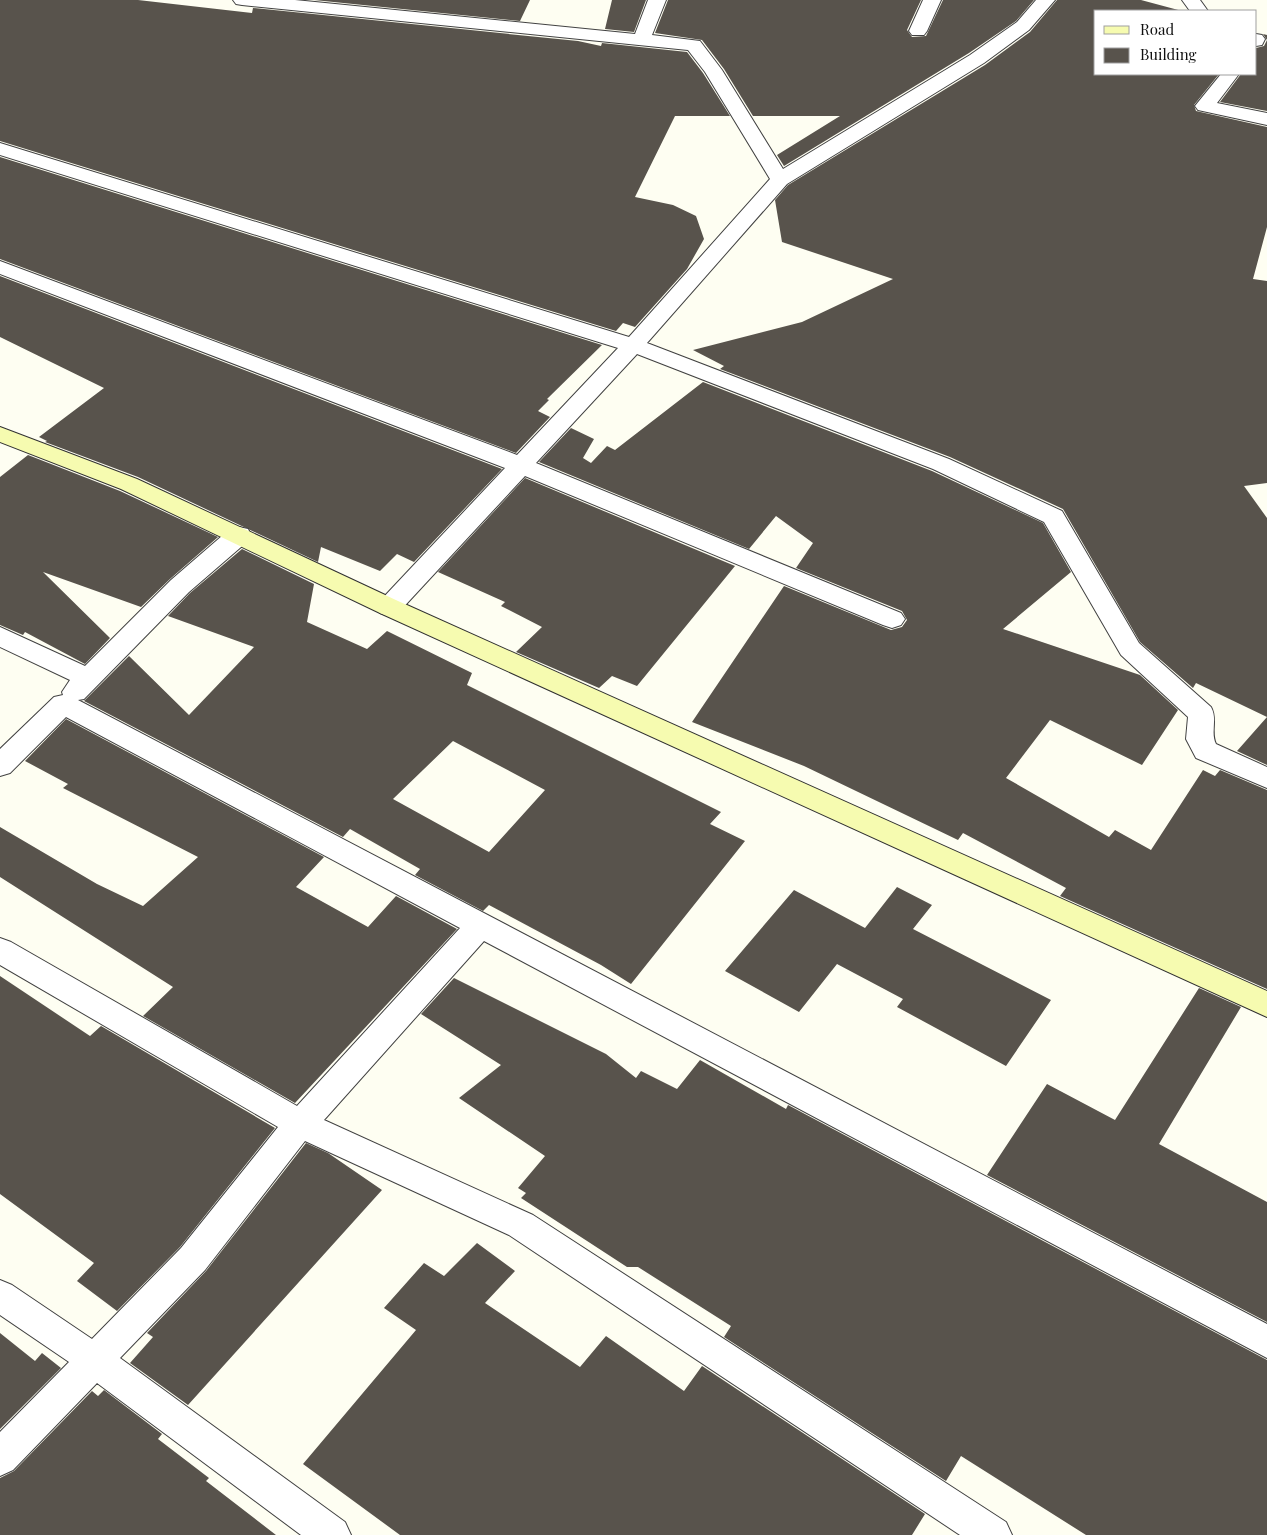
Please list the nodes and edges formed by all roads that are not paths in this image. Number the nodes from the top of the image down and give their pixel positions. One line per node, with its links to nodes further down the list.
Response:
1 (242, 0): 6 (street)
2 (656, 0): 6 (street)
3 (932, 0): 5 (street)
4 (1046, 0): 10 (street)
5 (918, 31)
6 (642, 39): 10 (street)
7 (1229, 75): 8 (street)
8 (1267, 119)
9 (0, 149): 12 (street)
10 (780, 180): 12 (street)
11 (0, 267): 14 (street)
12 (633, 345): 14 (street); 22 (street)
13 (0, 434): 15 (street)
14 (520, 465): 16 (street); 17 (street)
15 (238, 535): 16 (street); 19 (street)
16 (389, 607): 25 (street)
17 (892, 619)
18 (0, 636): 19 (street)
19 (88, 678): 20 (street)
20 (63, 704): 21 (street); 23 (street)
21 (0, 766)
22 (1267, 778)
23 (480, 926): 26 (street); 28 (street)
24 (0, 950): 26 (street)
25 (1267, 1005)
26 (300, 1124): 29 (street); 32 (street)
27 (0, 1296): 29 (street)
28 (1267, 1342)
29 (96, 1362): 30 (street); 31 (street)
30 (0, 1458)
31 (332, 1535)
32 (993, 1535)

